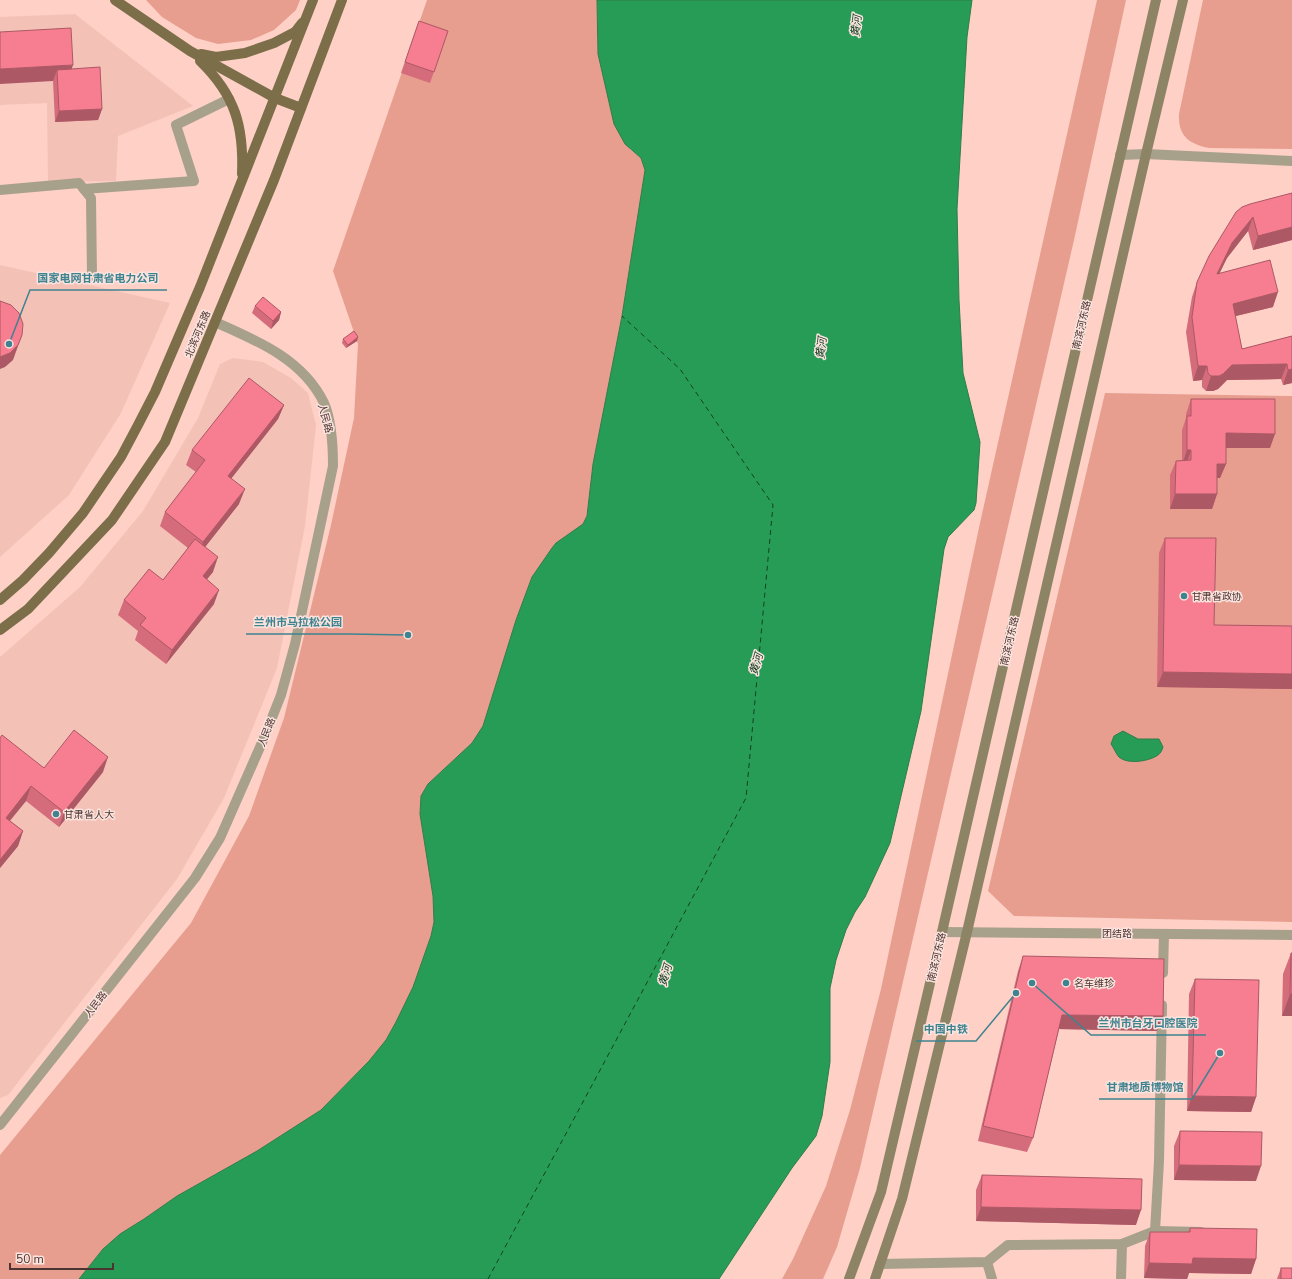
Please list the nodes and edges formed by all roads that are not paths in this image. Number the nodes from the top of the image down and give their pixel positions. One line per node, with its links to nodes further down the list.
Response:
1 (115, 0): 7 (main road)
2 (129, 0): 7 (main road)
3 (313, 0): 8 (main road, 北滨河东路)
4 (342, 0): 12 (main road, 北滨河东路)
5 (1156, 0): 14 (main road, 南滨河东路)
6 (1183, 0): 13 (main road)
7 (133, 12): 9 (main road)
8 (308, 17): 9 (main road); 10 (main road, 北滨河东路)
9 (190, 51): 10 (main road); 11 (main road)
10 (275, 98): 12 (main road); 16 (main road, 北滨河东路)
11 (229, 99): 16 (main road); 17 (street)
12 (301, 108): 20 (main road, 北滨河东路)
13 (1146, 154): 14 (street); 15 (street); 24 (main road)
14 (1120, 155): 23 (main road, 南滨河东路)
15 (1292, 161)
16 (242, 182): 21 (main road, 北滨河东路)
17 (84, 189): 18 (street); 19 (street)
18 (0, 190)
19 (92, 276)
20 (215, 322): 22 (main road, 北滨河东路); 27 (street, 人民路)
21 (0, 600)
22 (0, 630)
23 (942, 932): 24 (street, 团结路); 33 (main road, 南滨河东路)
24 (967, 932): 25 (street, 团结路); 32 (main road)
25 (1164, 934): 26 (street, 团结路); 28 (street)
26 (1292, 935)
27 (0, 1125)
28 (1155, 1231): 29 (street); 30 (street)
29 (1209, 1232)
30 (1122, 1244): 31 (street); 36 (street)
31 (987, 1262): 32 (street); 35 (street)
32 (880, 1264): 34 (main road)
33 (849, 1279)
34 (875, 1279)
35 (992, 1279)
36 (1121, 1279)

